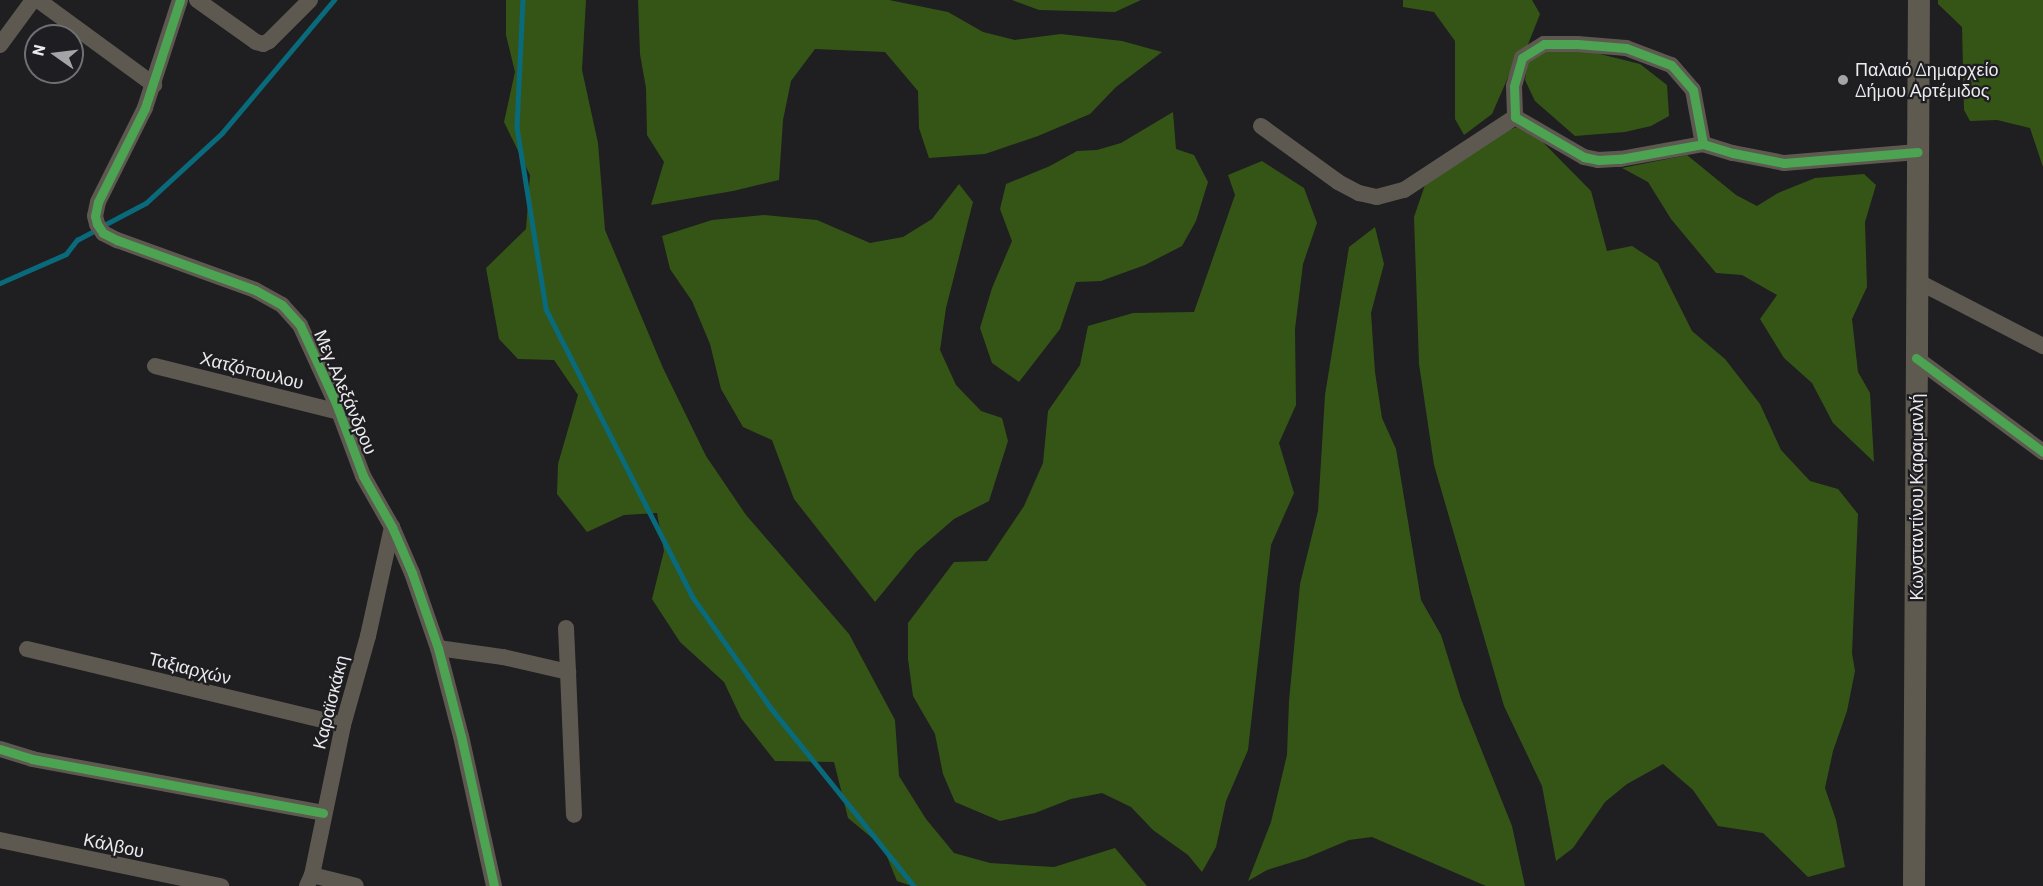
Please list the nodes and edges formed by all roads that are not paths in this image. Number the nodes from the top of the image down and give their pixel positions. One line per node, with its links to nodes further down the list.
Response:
1 (33, 0): 7 (street)
2 (38, 0): 8 (street)
3 (180, 0): 8 (street, Μεγ.Αλεξάνδρου)
4 (197, 0): 5 (street)
5 (310, 0)
6 (1919, 0): 12 (main road, Κωνσταντίνου Καραμανλή)
7 (0, 45)
8 (154, 85): 17 (street, Μεγ.Αλεξάνδρου)
9 (1515, 117): 10 (street); 11 (street); 11 (street)
10 (1261, 126)
11 (1703, 144): 12 (street)
12 (1918, 152): 13 (main road, Κωνσταντίνου Καραμανλή)
13 (1917, 281): 14 (street); 15 (main road, Κωνσταντίνου Καραμανλή)
14 (2043, 346)
15 (1916, 358): 18 (street); 33 (main road, Κωνσταντίνου Καραμανλή)
16 (155, 366): 17 (street, Χατζόπουλου)
17 (339, 412): 19 (street, Μεγ.Αλεξάνδρου)
18 (2043, 452)
19 (392, 527): 21 (street, Μεγ.Αλεξάνδρου); 24 (street, Καραϊσκάκη)
20 (566, 628): 23 (street)
21 (438, 648): 23 (street); 32 (street, Μεγ.Αλεξάνδρου)
22 (27, 649): 24 (street, Ταξιαρχών)
23 (568, 672): 27 (street)
24 (343, 725): 26 (street, Καραϊσκάκη)
25 (0, 749): 26 (street)
26 (323, 813): 29 (street, Καραϊσκάκη)
27 (574, 815)
28 (0, 840): 30 (street, Κάλβου)
29 (309, 881): 31 (street)
30 (221, 886)
31 (356, 886)
32 (494, 886)
33 (1914, 886)

